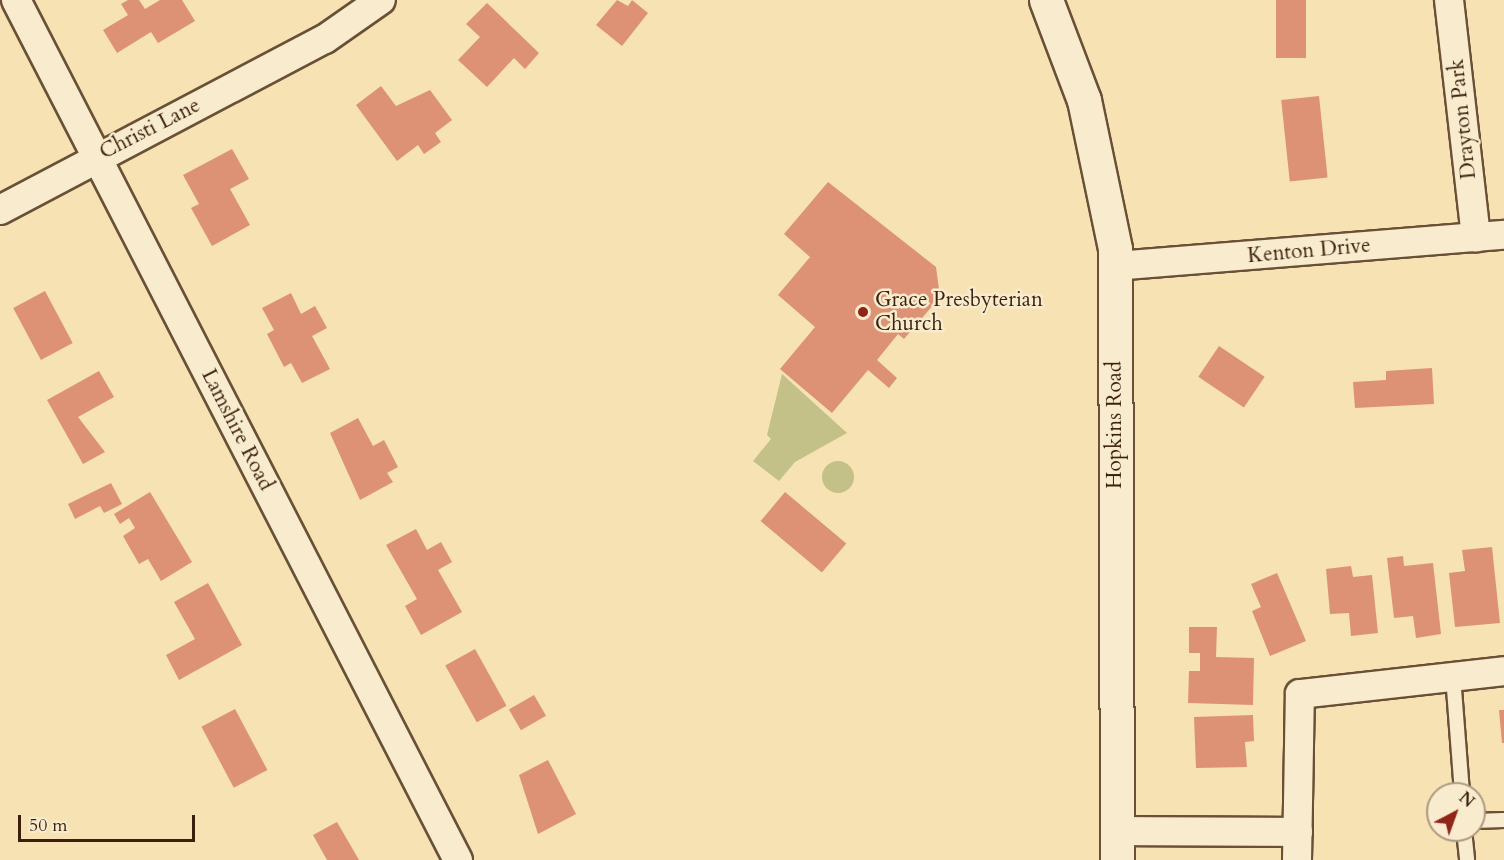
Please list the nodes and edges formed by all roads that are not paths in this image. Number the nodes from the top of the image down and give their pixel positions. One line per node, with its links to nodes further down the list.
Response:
1 (16, 0): 5 (street, Lamshire Road)
2 (381, 0): 5 (street, Christi Lane)
3 (1046, 0): 9 (main road, Hopkins Road)
4 (1449, 0): 8 (street, Drayton Park)
5 (96, 156): 6 (street, Christi Lane); 18 (street, Lamshire Road)
6 (0, 210)
7 (1504, 235): 8 (street, Kenton Drive)
8 (1476, 237): 9 (street, Kenton Drive)
9 (1115, 266): 17 (main road, Hopkins Road)
10 (1504, 671): 11 (street)
11 (1453, 676): 12 (lane); 15 (street)
12 (1461, 782)
13 (1504, 820): 14 (lane)
14 (1486, 821)
15 (1298, 832): 17 (street); 19 (street)
16 (1465, 842): 20 (lane)
17 (1117, 845)
18 (458, 860)
19 (1298, 860)
20 (1467, 860)

